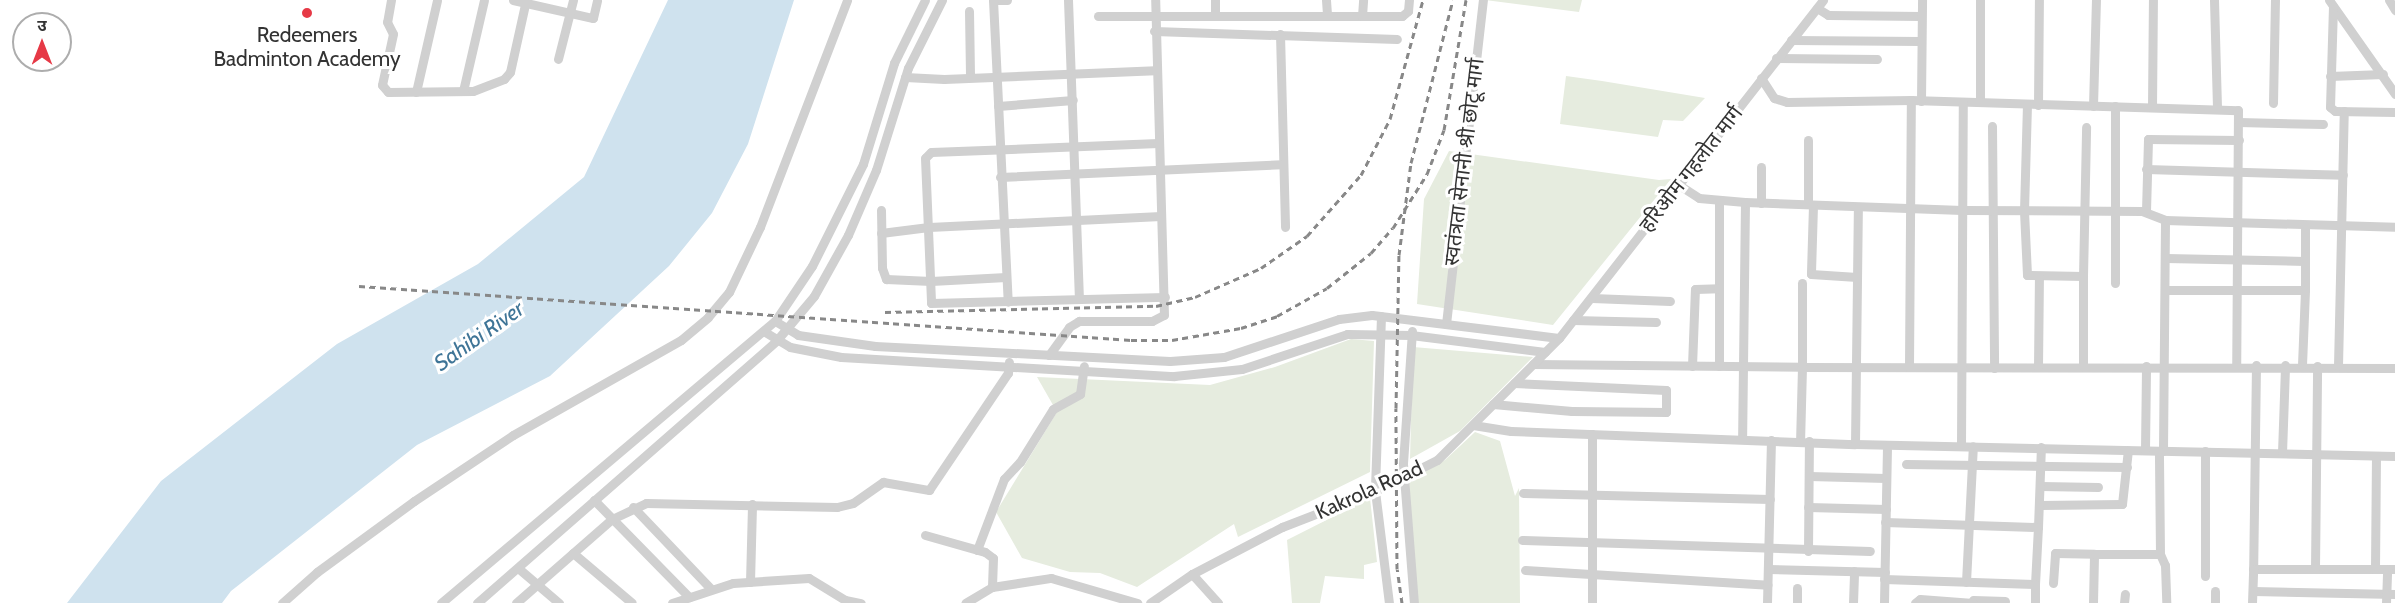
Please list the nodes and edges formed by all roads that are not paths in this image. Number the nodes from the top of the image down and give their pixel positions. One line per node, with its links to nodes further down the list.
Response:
1 (392, 0): 55 (street)
2 (437, 0): 55 (street)
3 (484, 0): 54 (street)
4 (513, 0): 26 (street)
5 (573, 0): 31 (street)
6 (597, 0): 31 (street)
7 (847, 0): 252 (street)
8 (925, 0): 135 (street)
9 (942, 0): 51 (street)
10 (1007, 0): 49 (street)
11 (1068, 0): 47 (street)
12 (1155, 0): 33 (street)
13 (1215, 0): 32 (street)
14 (1326, 0): 34 (street)
15 (1363, 0): 36 (street)
16 (1409, 0): 36 (street)
17 (1483, 0): 137 (street, स्वतंत्रता सेनानी श्री छोटू मार्ग)
18 (1922, 0): 37 (street)
19 (1980, 0): 60 (street)
20 (2039, 0): 63 (street)
21 (2096, 0): 65 (street)
22 (2153, 0): 67 (street)
23 (2214, 0): 68 (street)
24 (2276, 0): 61 (street)
25 (2389, 0): 29 (street)
26 (526, 1): 31 (street); 54 (street)
27 (2331, 3): 48 (street); 50 (street)
28 (1820, 4): 37 (street); 41 (street, हरिओम गहलोत मार्ग)
29 (2395, 10)
30 (969, 11): 52 (street)
31 (570, 12): 44 (street)
32 (1215, 14): 33 (street); 34 (street)
33 (1154, 15): 35 (street); 38 (street)
34 (1327, 15): 36 (street)
35 (1098, 16)
36 (1362, 16)
37 (1922, 16): 42 (street)
38 (1154, 31): 39 (street); 46 (street)
39 (1280, 34): 40 (street); 80 (street)
40 (1397, 39)
41 (1791, 40): 42 (street); 43 (street, हरिओम गहलोत मार्ग)
42 (1921, 42): 58 (street)
43 (1776, 58): 45 (street); 53 (street, हरिओम गहलोत मार्ग)
44 (558, 59)
45 (1877, 59)
46 (1155, 70): 47 (street); 77 (street)
47 (1071, 72): 49 (street); 57 (street)
48 (2383, 74): 50 (street); 56 (street)
49 (998, 75): 52 (street); 64 (street)
50 (2330, 76): 69 (street)
51 (905, 77): 52 (street); 138 (street)
52 (970, 77)
53 (1761, 78): 58 (street); 88 (street, हरिओम गहलोत मार्ग)
54 (463, 91): 55 (street)
55 (416, 92)
56 (2395, 94)
57 (1073, 100): 64 (street); 78 (street)
58 (1916, 101): 59 (street); 94 (street)
59 (1963, 102): 60 (street); 96 (street)
60 (1980, 102): 62 (street)
61 (2273, 103)
62 (2027, 104): 63 (street); 98 (street)
63 (2038, 105): 65 (street)
64 (998, 106): 79 (street)
65 (2093, 106): 66 (street)
66 (2115, 106): 67 (street); 100 (street)
67 (2151, 106): 68 (street)
68 (2217, 107): 71 (street)
69 (2344, 111): 70 (street); 85 (street)
70 (2395, 112)
71 (2239, 122): 72 (street); 76 (street)
72 (2324, 124)
73 (1992, 126): 97 (street)
74 (2086, 127): 99 (street)
75 (1808, 140): 92 (street)
76 (2239, 140): 82 (street); 84 (street)
77 (1158, 143): 78 (street); 83 (street)
78 (1076, 147): 79 (street); 86 (street)
79 (999, 150): 87 (street); 109 (street)
80 (1281, 164): 83 (street); 110 (street)
81 (1761, 167): 91 (street)
82 (2146, 170): 84 (street); 101 (street)
83 (1161, 172): 86 (street); 102 (street)
84 (2238, 172): 85 (street); 105 (street)
85 (2343, 175): 108 (street)
86 (1075, 176): 87 (street); 103 (street)
87 (1000, 177): 106 (street)
88 (1679, 185): 89 (street); 128 (street, हरिओम गहलोत मार्ग)
89 (1719, 201): 90 (street); 123 (street)
90 (1745, 202): 91 (street); 156 (street)
91 (1761, 202): 92 (street)
92 (1810, 205): 93 (street); 119 (street)
93 (1858, 207): 94 (street); 119 (street)
94 (1912, 208): 96 (street); 163 (street)
95 (881, 210): 112 (street)
96 (1962, 210): 97 (street); 166 (street)
97 (1993, 210): 98 (street); 167 (street)
98 (2024, 211): 99 (street); 116 (street)
99 (2085, 211): 100 (street); 117 (street)
100 (2115, 211): 101 (street); 122 (street)
101 (2146, 211): 104 (street)
102 (1161, 216): 103 (street); 127 (street)
103 (1077, 220): 106 (street); 129 (street)
104 (2165, 220): 105 (street); 113 (street)
105 (2239, 223): 107 (street); 114 (street)
106 (1002, 224): 109 (street); 118 (street)
107 (2306, 225): 108 (street); 115 (street)
108 (2342, 226): 111 (street); 161 (street)
109 (929, 227): 112 (street); 120 (street)
110 (1285, 227)
111 (2395, 227)
112 (881, 233): 120 (street)
113 (2166, 258): 114 (street); 124 (street)
114 (2238, 260): 115 (street); 125 (street)
115 (2305, 261): 126 (street)
116 (2039, 276): 117 (street); 164 (street)
117 (2083, 276): 165 (street)
118 (1006, 277): 120 (street); 131 (street)
119 (1857, 277): 157 (street)
120 (931, 281): 131 (street)
121 (1802, 283): 162 (street)
122 (2115, 284)
123 (1719, 288): 154 (street); 155 (street)
124 (2165, 290): 125 (street); 159 (street)
125 (2238, 290): 126 (street); 149 (street)
126 (2305, 290): 152 (street)
127 (1165, 297): 129 (street); 146 (street)
128 (1592, 298): 130 (street); 134 (street, हरिओम गहलोत मार्ग)
129 (1079, 299): 131 (street)
130 (1670, 301)
131 (1008, 302)
132 (1381, 315): 133 (street); 140 (street); 147 (street)
133 (1414, 320): 137 (street); 141 (street)
134 (1573, 320): 136 (street); 142 (street, हरिओम गहलोत मार्ग)
135 (775, 321): 138 (street); 139 (street)
136 (1656, 322)
137 (1446, 324): 142 (street)
138 (787, 330): 143 (street); 145 (street)
139 (765, 332): 143 (street); 253 (street)
140 (1379, 333): 141 (street); 169 (street); 200 (street)
141 (1412, 335): 144 (street); 195 (street)
142 (1559, 338): 144 (street, Kakrola Road)
143 (777, 340): 153 (street); 204 (street)
144 (1545, 351): 148 (street, Kakrola Road)
145 (1009, 353): 146 (street); 153 (street)
146 (1049, 355): 147 (street)
147 (1084, 357): 169 (street)
148 (1533, 364): 154 (street); 170 (street, Kakrola Road)
149 (2236, 365): 150 (street); 159 (street)
150 (2256, 365): 151 (street); 186 (street)
151 (2285, 365): 152 (street); 187 (street)
152 (2302, 365): 160 (street)
153 (1008, 366): 169 (street); 205 (street)
154 (1692, 366): 155 (street)
155 (1719, 366): 156 (street)
156 (1743, 366): 162 (street); 174 (street)
157 (1856, 366): 162 (street); 163 (street); 177 (street)
158 (2146, 366): 159 (street); 165 (street); 183 (street)
159 (2165, 366): 184 (street)
160 (2317, 366): 161 (street); 188 (street)
161 (2338, 366): 168 (street)
162 (1802, 367): 176 (street)
163 (1909, 367): 166 (street)
164 (2038, 367): 165 (street); 167 (street)
165 (2083, 367)
166 (1961, 368): 167 (street); 179 (street)
167 (1994, 368)
168 (2395, 368)
169 (1083, 371): 217 (street)
170 (1514, 383): 171 (street, Kakrola Road); 171 (street)
171 (1493, 404): 172 (street, Kakrola Road)
172 (1473, 425): 173 (street); 195 (street, Kakrola Road)
173 (1592, 434): 174 (street); 202 (street)
174 (1742, 438): 175 (street)
175 (1771, 440): 176 (street); 203 (street)
176 (1805, 441): 177 (street); 196 (street)
177 (1856, 444): 178 (street)
178 (1887, 445): 179 (street); 197 (street)
179 (1961, 446): 180 (street)
180 (1973, 446): 181 (street); 192 (street)
181 (2041, 447): 182 (street); 193 (street)
182 (2128, 450): 183 (street); 194 (street)
183 (2145, 450): 184 (street)
184 (2161, 451): 185 (street); 223 (street)
185 (2205, 451): 186 (street); 235 (street)
186 (2255, 453): 187 (street); 226 (street)
187 (2282, 453): 188 (street)
188 (2316, 454): 189 (street); 227 (street)
189 (2376, 456): 190 (street); 228 (street)
190 (2395, 456)
191 (1906, 464): 192 (street)
192 (1972, 465): 193 (street); 212 (street)
193 (2040, 466): 194 (street); 198 (street)
194 (2127, 467): 206 (street)
195 (1406, 475): 200 (street, Kakrola Road); 265 (street)
196 (1809, 476): 197 (street); 208 (street)
197 (1886, 478): 209 (street)
198 (2041, 486): 199 (street); 206 (street)
199 (2098, 487)
200 (1375, 491): 232 (street, Kakrola Road); 264 (street)
201 (1523, 493): 202 (street)
202 (1591, 496): 203 (street); 216 (street)
203 (1770, 499): 218 (street)
204 (594, 500): 210 (street); 224 (street)
205 (752, 504): 207 (street); 236 (street)
206 (2041, 505): 213 (street)
207 (633, 507): 210 (street); 244 (street)
208 (1808, 507): 209 (street); 219 (street)
209 (1886, 509): 211 (street)
210 (612, 519): 221 (street); 247 (street)
211 (1885, 522): 212 (street); 234 (street)
212 (1969, 524): 213 (street); 237 (street)
213 (2038, 527): 239 (street)
214 (925, 535): 217 (street)
215 (1522, 540): 216 (street)
216 (1592, 543): 218 (street); 233 (street)
217 (977, 550): 242 (street)
218 (1768, 551): 219 (street); 225 (street)
219 (1808, 551): 220 (street)
220 (1870, 551)
221 (573, 553): 240 (street); 257 (street)
222 (2094, 554): 223 (street); 238 (street); 273 (street)
223 (2160, 554): 274 (street)
224 (518, 568): 240 (street); 254 (street)
225 (1768, 568): 231 (street); 241 (street)
226 (2253, 569): 227 (street); 246 (street)
227 (2315, 569): 228 (street)
228 (2375, 569): 229 (street)
229 (2391, 569): 248 (street)
230 (1525, 570): 233 (street)
231 (1854, 571): 234 (street); 269 (street)
232 (1192, 574): 262 (street, Kakrola Road); 263 (street)
233 (1593, 574): 241 (street); 266 (street)
234 (1885, 576): 237 (street); 270 (street)
235 (2205, 576)
236 (750, 582): 244 (street); 249 (street)
237 (1966, 582): 239 (street)
238 (2054, 583)
239 (2035, 584): 272 (street)
240 (537, 585): 255 (street); 256 (street)
241 (1768, 585): 267 (street)
242 (992, 587): 260 (street); 261 (street)
243 (1797, 588): 268 (street)
244 (711, 589): 247 (street)
245 (2215, 591): 275 (street)
246 (2253, 591): 248 (street); 276 (street)
247 (689, 597): 258 (street)
248 (2389, 597)
249 (842, 601): 259 (street)
250 (2005, 601): 251 (street)
251 (1973, 602): 271 (street)
252 (282, 603)
253 (441, 603)
254 (477, 603)
255 (516, 603)
256 (559, 603)
257 (632, 603)
258 (672, 603)
259 (861, 603)
260 (965, 603)
261 (1137, 603)
262 (1150, 603)
263 (1218, 603)
264 (1389, 603)
265 (1414, 603)
266 (1593, 603)
267 (1767, 603)
268 (1797, 603)
269 (1853, 603)
270 (1884, 603)
271 (1915, 603)
272 (2034, 603)
273 (2093, 603)
274 (2166, 603)
275 (2215, 603)
276 (2252, 603)

